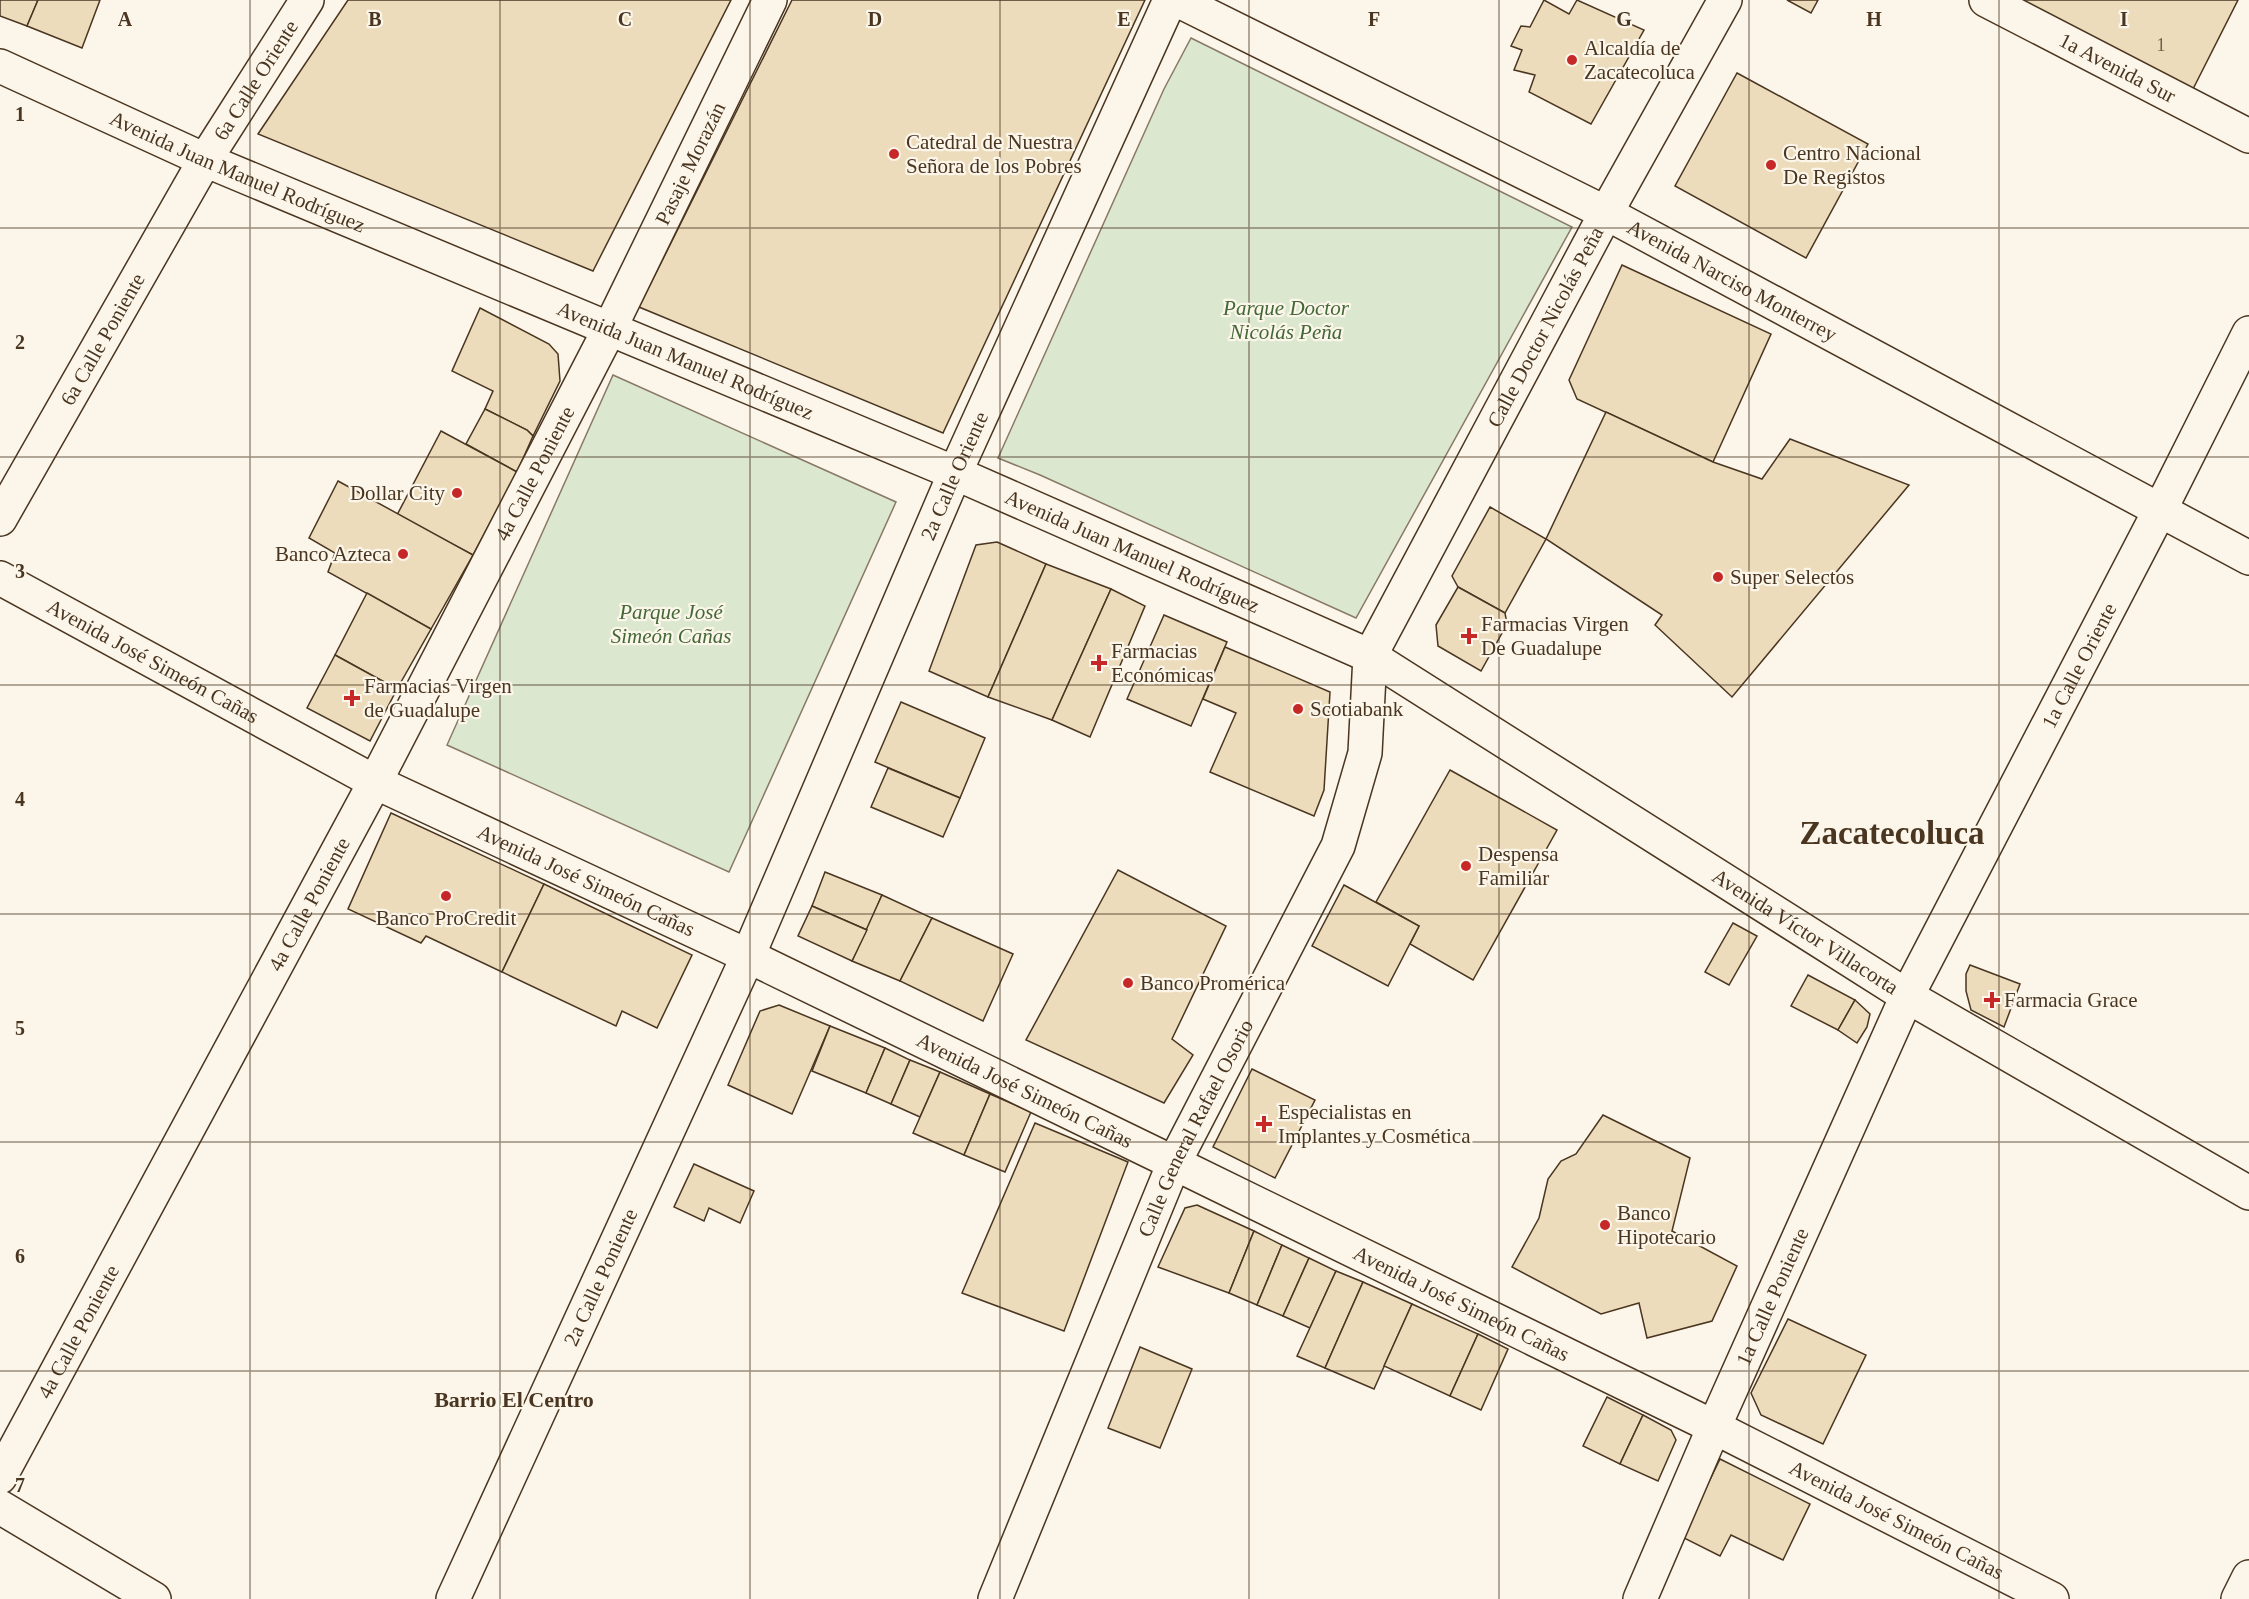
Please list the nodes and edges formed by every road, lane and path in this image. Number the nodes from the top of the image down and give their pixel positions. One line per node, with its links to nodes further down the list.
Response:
1 (307, 0): 9 (main road, 6a Calle Oriente)
2 (770, 0): 11 (main road, Pasaje Morazán)
3 (1170, 0): 13 (main road, 2a Calle Oriente)
4 (1177, 0): 10 (main road, Avenida Narciso Monterrey)
5 (1725, 0): 10 (main road, Calle Doctor Nicolás Peña)
6 (1986, 0): 8 (main road, 1a Avenida Sur)
7 (0, 66): 9 (main road, Avenida Juan Manuel Rodríguez)
8 (2249, 136)
9 (205, 160): 11 (main road, Avenida Juan Manuel Rodríguez); 15 (main road, 6a Calle Poniente)
10 (1606, 213): 14 (main road, Avenida Narciso Monterrey); 18 (main road, Calle Doctor Nicolás Peña)
11 (610, 328): 13 (main road, Avenida Juan Manuel Rodríguez); 19 (main road, 4a Calle Poniente)
12 (2249, 333): 14 (main road, 1a Calle Oriente)
13 (956, 474): 18 (main road, Avenida Juan Manuel Rodríguez); 20 (main road, 2a Calle Oriente)
14 (2160, 510): 16 (main road, Avenida Narciso Monterrey); 21 (main road, 1a Calle Oriente)
15 (0, 519)
16 (2249, 558)
17 (0, 578): 19 (main road, Avenida José Simeón Cañas)
18 (1370, 656): 21 (main road, Avenida Víctor Villacorta); 22 (main road, Calle General Rafael Osorio)
19 (375, 782): 20 (main road, Avenida José Simeón Cañas); 25 (main road, 4a Calle Poniente)
20 (748, 957): 22 (main road, Avenida José Simeón Cañas); 29 (main road, 2a Calle Poniente)
21 (1907, 996): 23 (main road, Avenida Víctor Villacorta); 24 (main road, 1a Calle Poniente)
22 (1174, 1163): 24 (main road, Avenida José Simeón Cañas); 30 (main road, Calle General Rafael Osorio)
23 (2249, 1193)
24 (1714, 1427): 31 (main road, 1a Calle Poniente); 32 (main road, Avenida José Simeón Cañas)
25 (0, 1477)
26 (0, 1507): 28 (main road)
27 (2249, 1577): 33 (main road)
28 (154, 1599)
29 (453, 1599)
30 (995, 1599)
31 (1640, 1599)
32 (2052, 1599)
33 (2238, 1599)

